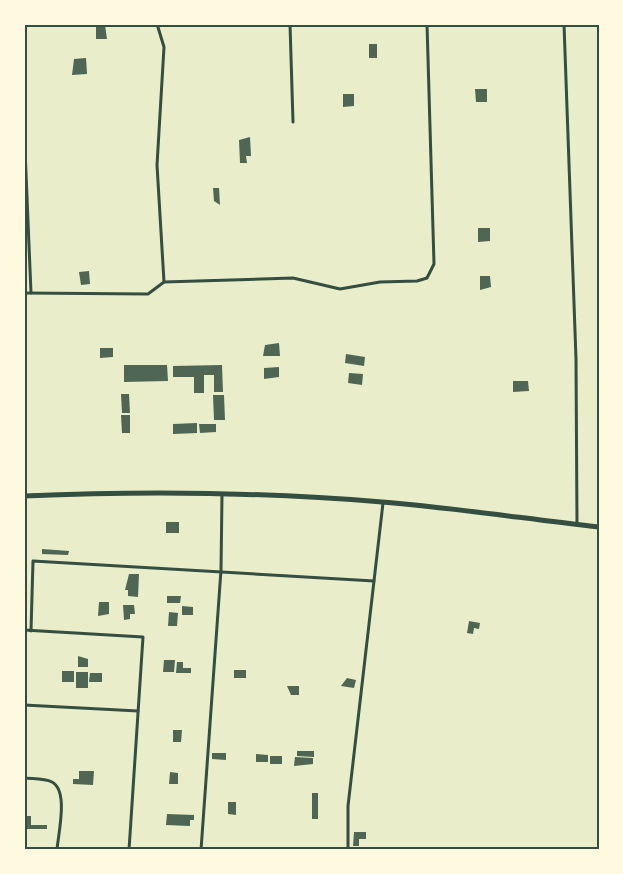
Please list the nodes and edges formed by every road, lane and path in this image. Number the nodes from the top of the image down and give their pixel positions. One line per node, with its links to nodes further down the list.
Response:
1 (157, 24): 8 (street)
2 (290, 24): 5 (street)
3 (427, 24): 8 (street)
4 (564, 24): 14 (street)
5 (293, 122)
6 (24, 125): 7 (street)
7 (24, 153): 10 (street)
8 (164, 282): 10 (street)
9 (24, 293): 10 (street)
10 (31, 293)
11 (222, 493): 12 (main road); 13 (main road); 16 (street)
12 (24, 495)
13 (384, 502): 14 (main road); 17 (street)
14 (577, 524): 15 (main road)
15 (599, 527)
16 (221, 570): 17 (street); 19 (street); 25 (street)
17 (374, 581): 26 (street)
18 (24, 630): 19 (street)
19 (31, 631): 21 (street)
20 (24, 705): 21 (street)
21 (138, 711): 24 (street)
22 (24, 778): 23 (street)
23 (57, 850)
24 (129, 850)
25 (201, 850)
26 (348, 850)

